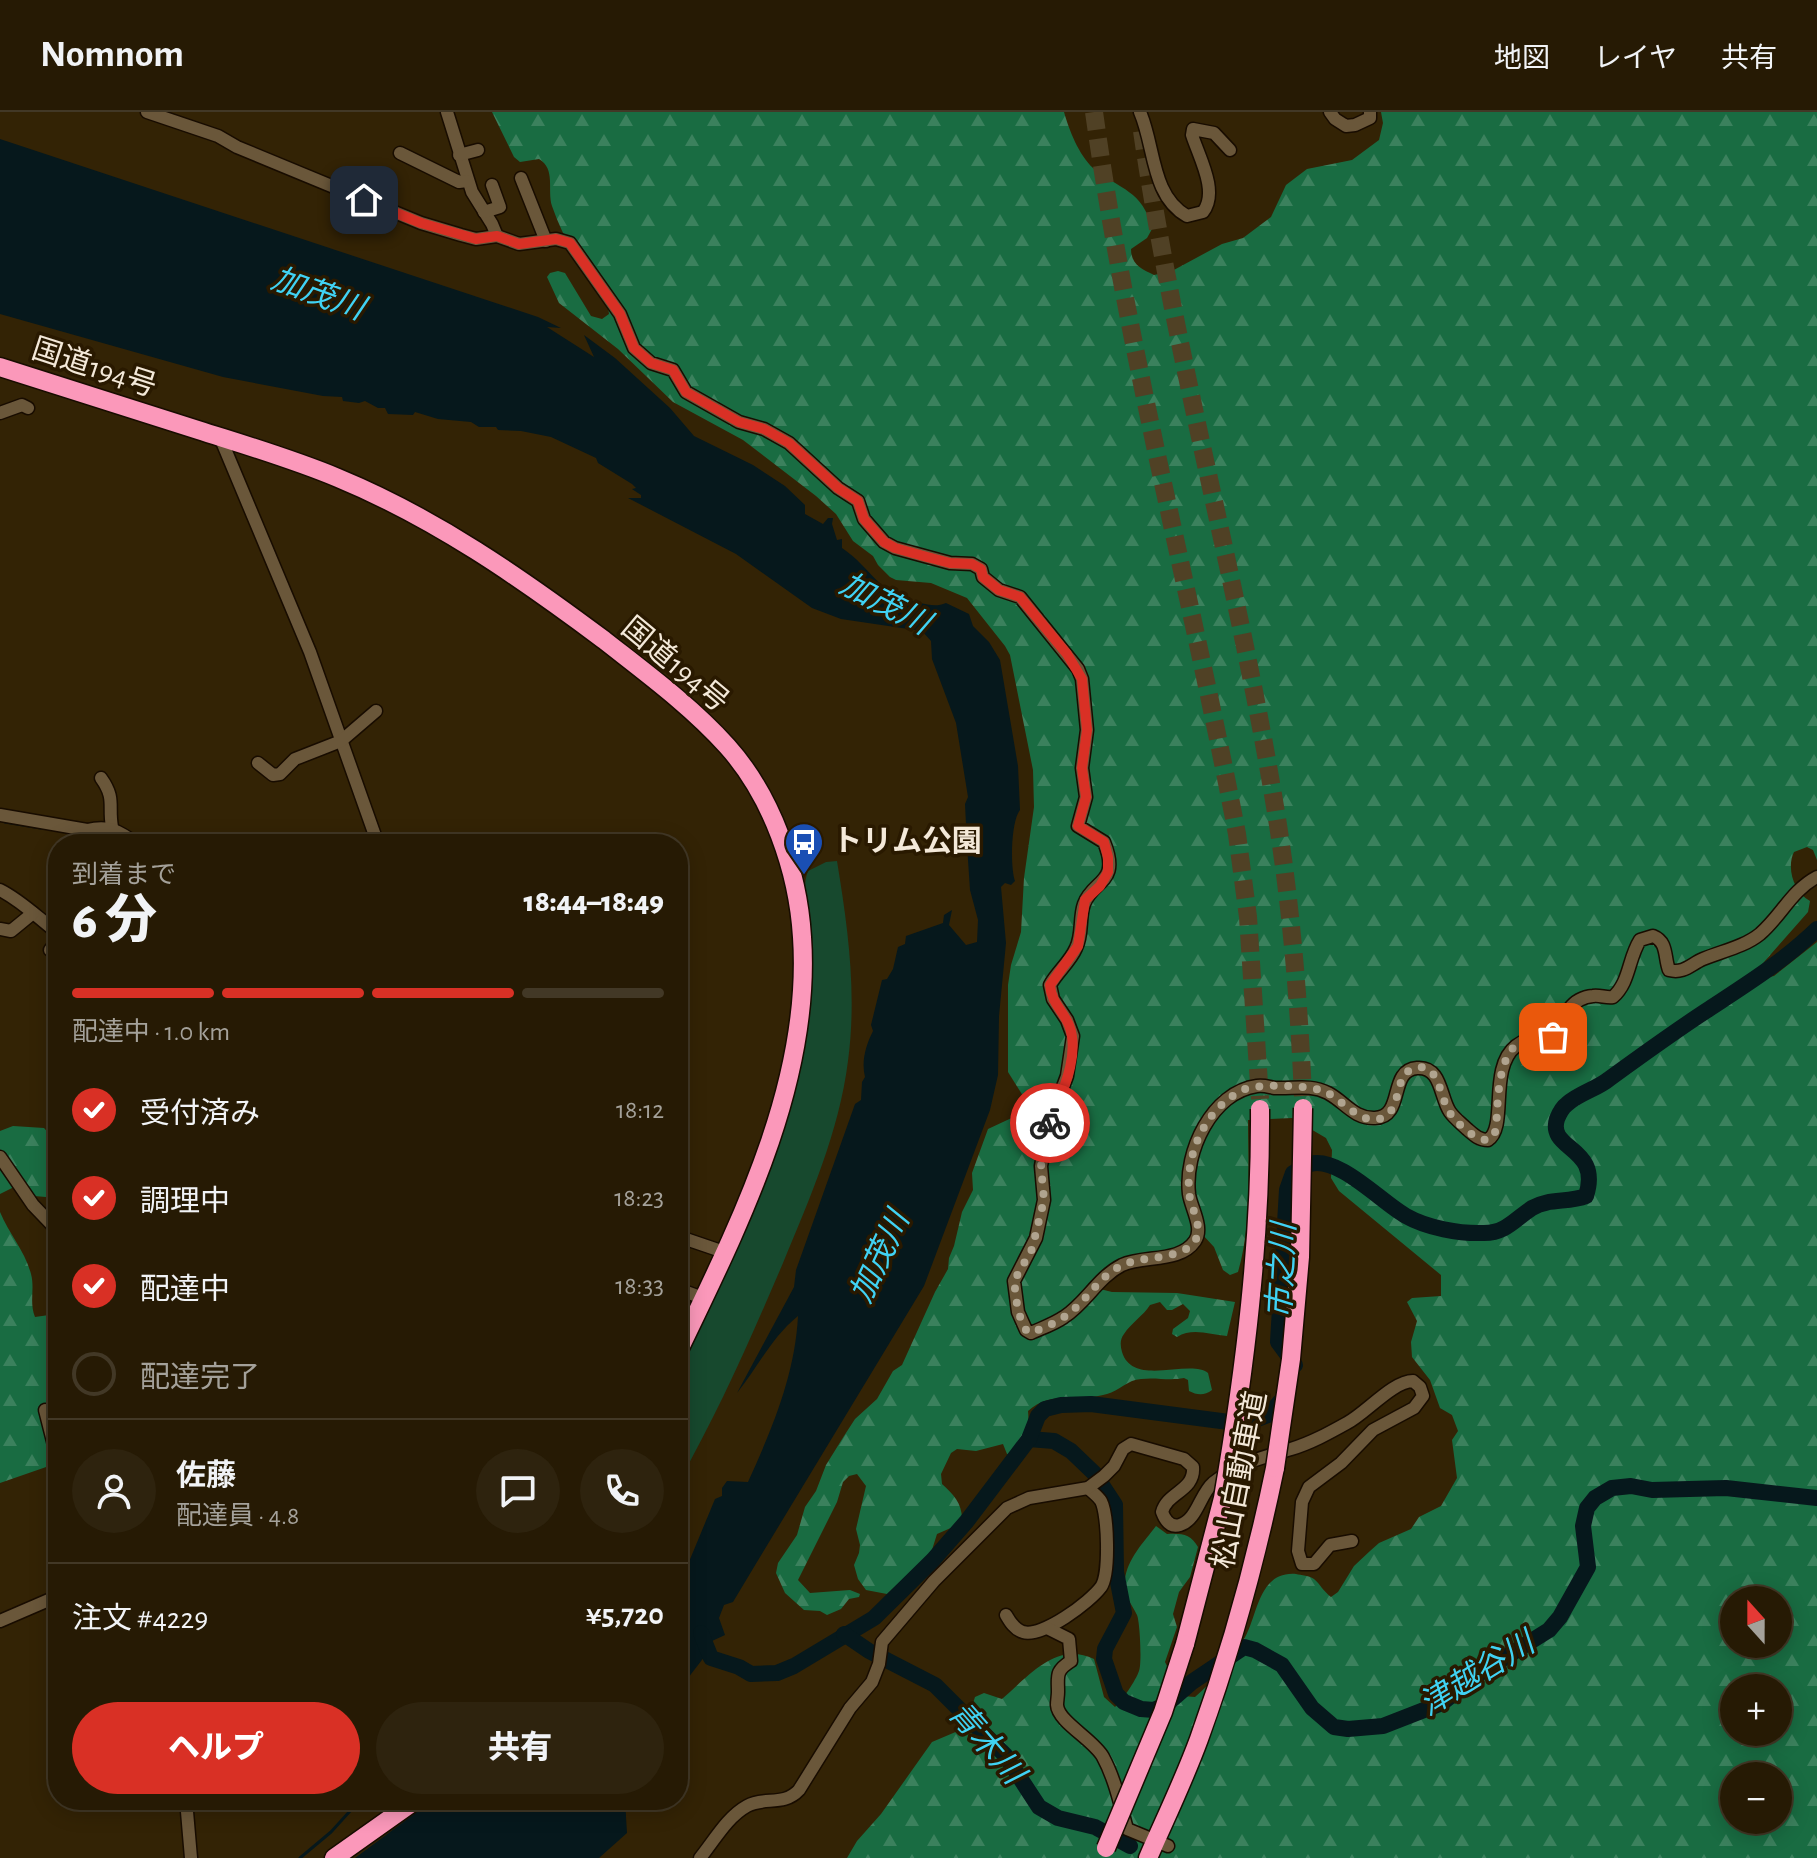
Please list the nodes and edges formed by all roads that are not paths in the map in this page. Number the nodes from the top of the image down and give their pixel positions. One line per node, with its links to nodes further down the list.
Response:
1 (147, 112): 14 (street)
2 (447, 112): 9 (street)
3 (1140, 112): 7 (street)
4 (1330, 112): 5 (street)
5 (1370, 112)
6 (478, 150): 9 (street)
7 (1230, 150)
8 (407, 151): 11 (street)
9 (459, 155): 11 (street)
10 (521, 178): 15 (street)
11 (467, 181): 13 (street)
12 (492, 185): 13 (street)
13 (484, 212): 14 (street)
14 (497, 236): 15 (street)
15 (546, 241): 31 (street)
16 (0, 367): 19 (highway, 国道194号)
17 (28, 408): 18 (street)
18 (0, 413)
19 (220, 437): 21 (street); 40 (highway, 国道194号)
20 (376, 711): 21 (street)
21 (341, 741): 22 (street); 27 (street)
22 (258, 763)
23 (101, 778): 25 (street)
24 (0, 815): 25 (street)
25 (112, 827): 26 (street)
26 (122, 834)
27 (374, 834)
28 (1817, 877): 31 (street)
29 (1817, 884): 31 (street)
30 (0, 890): 32 (street)
31 (1790, 898)
32 (33, 913): 33 (street); 34 (street)
33 (48, 925)
34 (0, 929)
35 (1303, 1102): 54 (highway, 松山自動車道, bridge)
36 (1260, 1104): 55 (highway, 松山自動車道, bridge)
37 (0, 1157): 38 (street)
38 (48, 1221)
39 (688, 1240): 40 (street)
40 (724, 1252): 42 (highway, 国道194号)
41 (688, 1293): 42 (street)
42 (703, 1298): 43 (highway, 国道194号)
43 (688, 1330)
44 (45, 1410): 45 (street)
45 (48, 1422)
46 (1095, 1483): 47 (street); 51 (street); 58 (street)
47 (1352, 1541)
48 (48, 1600): 50 (street)
49 (1006, 1615): 51 (street)
50 (0, 1621)
51 (1047, 1628): 54 (street)
52 (187, 1810): 56 (street)
53 (402, 1810): 57 (highway)
54 (1158, 1848)
55 (1104, 1853)
56 (191, 1858)
57 (334, 1858)
58 (700, 1858)

